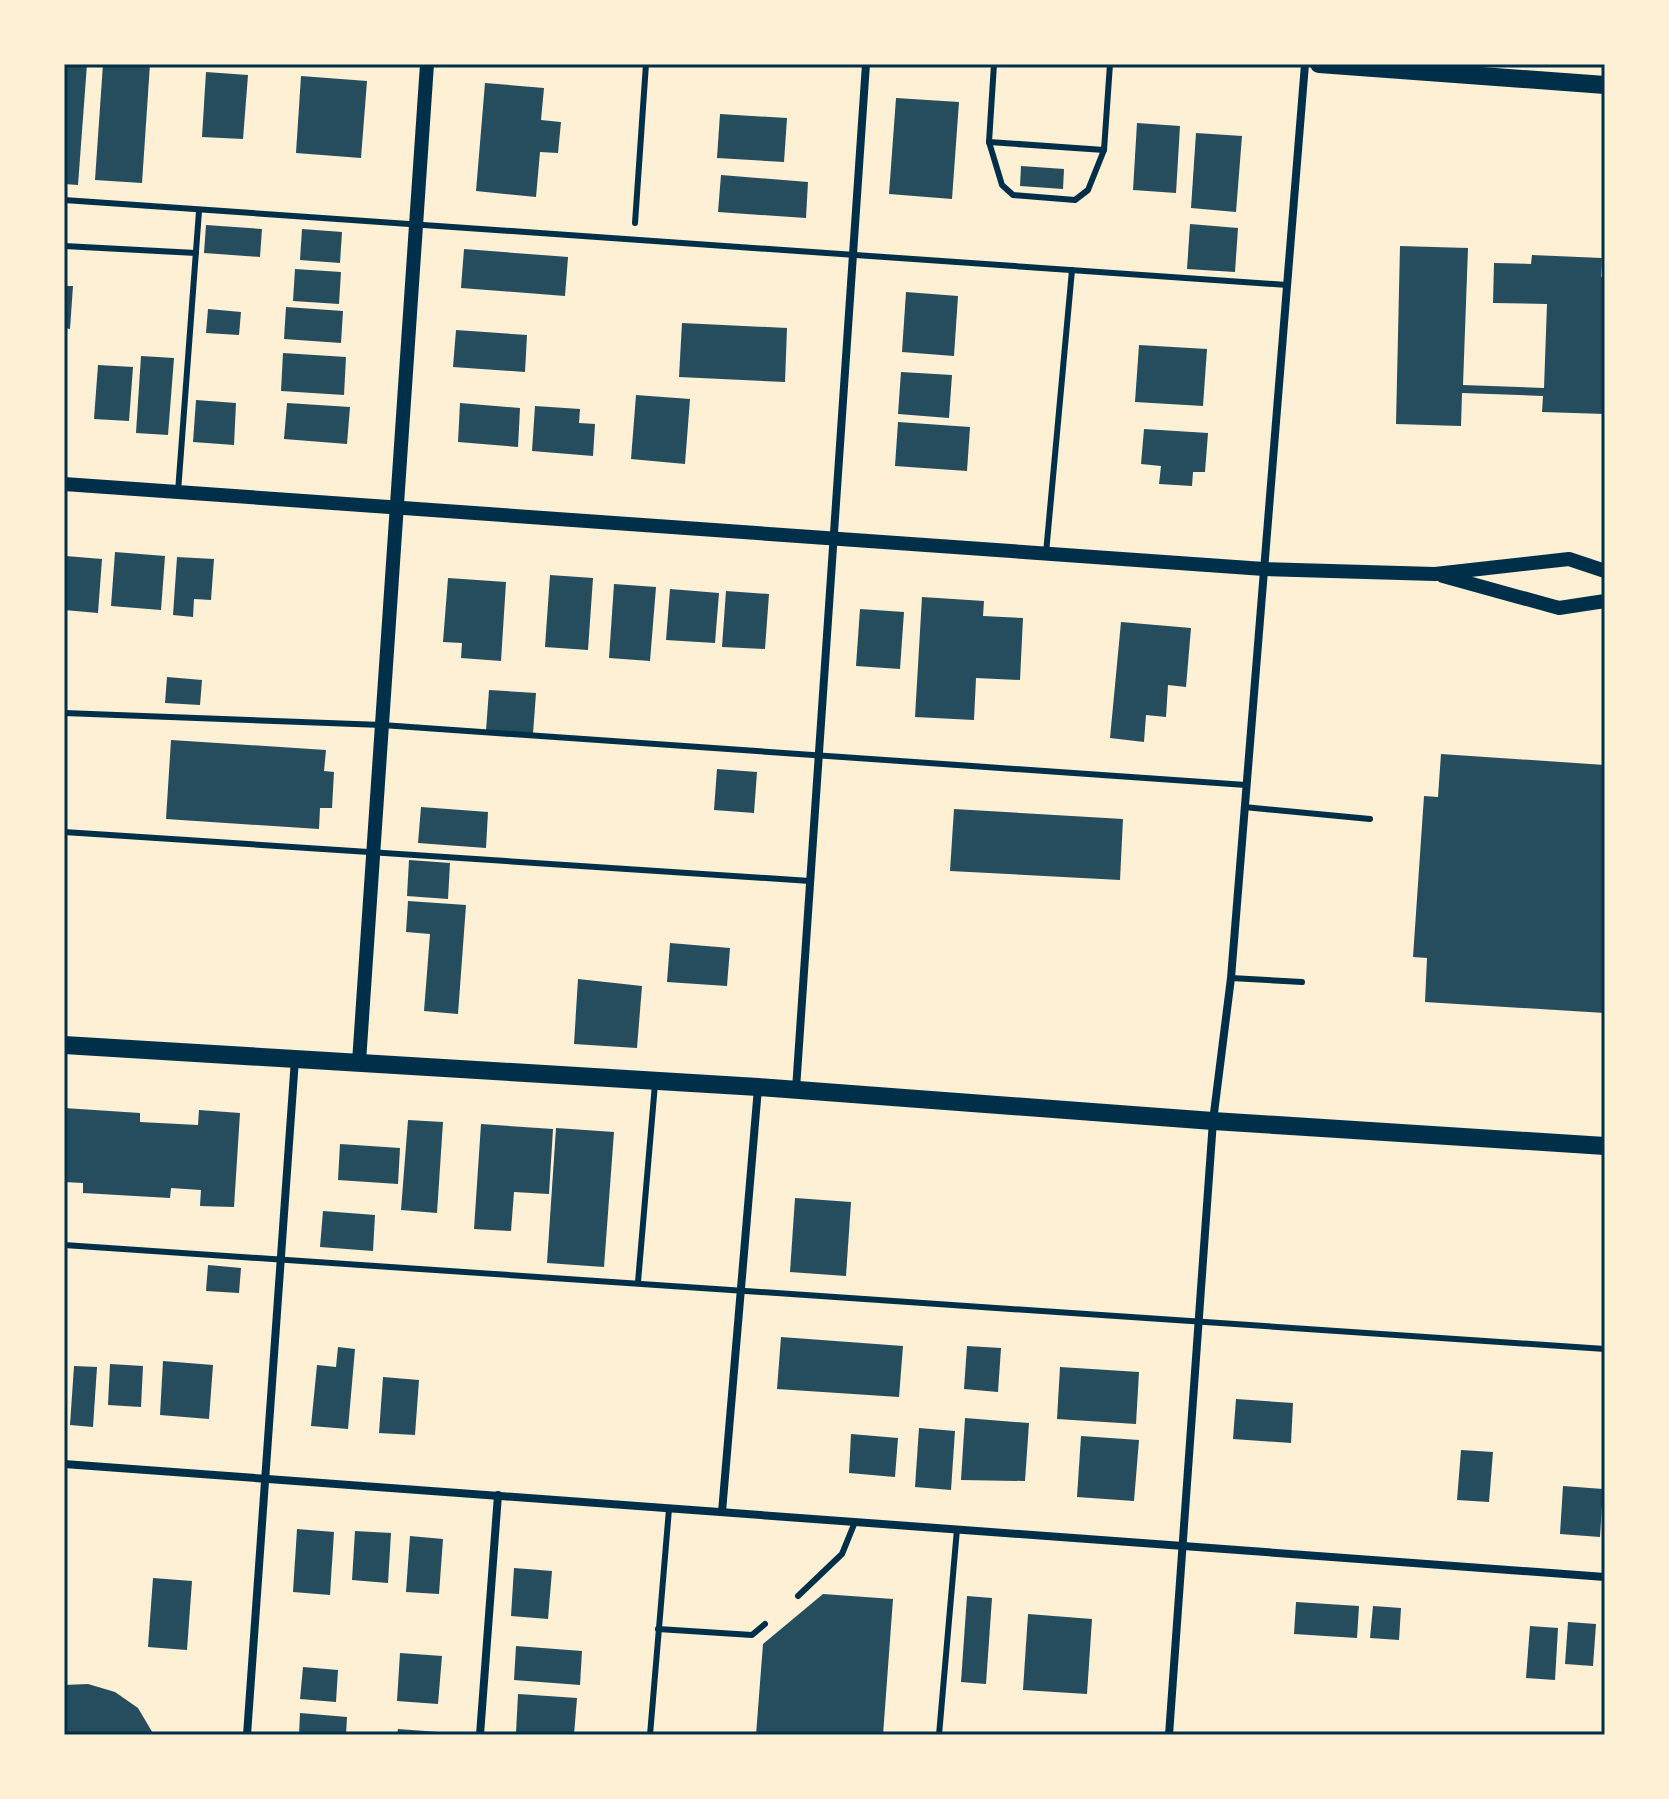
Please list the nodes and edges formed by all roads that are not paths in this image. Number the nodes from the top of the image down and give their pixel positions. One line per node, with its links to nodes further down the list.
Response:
1 (427, 64): 16 (street)
2 (646, 64): 15 (lane)
3 (866, 64): 19 (street)
4 (994, 64): 11 (lane)
5 (1110, 64): 12 (lane)
6 (1305, 64): 21 (street)
7 (1319, 64): 8 (highway)
8 (1350, 65): 9 (highway)
9 (1450, 69): 10 (highway)
10 (1605, 85)
11 (989, 142): 12 (lane); 12 (lane)
12 (1104, 150)
13 (64, 200): 14 (lane)
14 (199, 211): 16 (lane); 18 (lane)
15 (635, 223)
16 (416, 224): 19 (lane); 24 (street)
17 (64, 246): 18 (lane)
18 (196, 253): 23 (lane)
19 (853, 255): 20 (lane); 25 (street)
20 (1072, 270): 21 (lane); 26 (lane)
21 (1287, 285): 27 (street)
22 (64, 484): 23 (street)
23 (178, 492): 24 (street)
24 (397, 508): 25 (street); 32 (street)
25 (834, 539): 26 (street); 33 (street)
26 (1046, 553): 27 (street)
27 (1264, 569): 29 (street); 34 (street)
28 (1605, 571): 29 (street)
29 (1435, 574): 30 (street)
30 (1605, 601)
31 (64, 713): 32 (lane)
32 (382, 725): 33 (lane); 38 (street)
33 (819, 756): 34 (lane); 39 (street)
34 (1246, 785): 35 (street)
35 (1244, 807): 36 (lane); 40 (street)
36 (1370, 819)
37 (64, 832): 38 (lane)
38 (373, 853): 39 (lane); 44 (street)
39 (810, 881): 47 (street)
40 (1231, 978): 41 (lane); 48 (street)
41 (1302, 982)
42 (64, 1045): 43 (highway)
43 (295, 1059): 44 (highway); 51 (street)
44 (359, 1062): 45 (highway)
45 (655, 1081): 46 (highway); 52 (lane)
46 (758, 1087): 47 (highway); 53 (street)
47 (796, 1092): 48 (highway)
48 (1213, 1121): 49 (highway); 54 (street)
49 (1605, 1146)
50 (64, 1245): 51 (lane)
51 (279, 1259): 52 (lane); 57 (street)
52 (638, 1282): 53 (lane)
53 (740, 1289): 54 (lane); 60 (street)
54 (1199, 1323): 55 (lane); 63 (street)
55 (1605, 1349)
56 (64, 1464): 57 (street)
57 (265, 1478): 58 (street); 68 (street)
58 (498, 1495): 59 (street); 69 (street)
59 (669, 1509): 60 (street); 67 (lane)
60 (722, 1512): 61 (street)
61 (855, 1522): 62 (street); 65 (lane)
62 (957, 1529): 63 (street); 71 (lane)
63 (1183, 1546): 64 (street); 72 (street)
64 (1605, 1577)
65 (798, 1596)
66 (765, 1624): 67 (lane)
67 (658, 1629): 70 (lane)
68 (247, 1735)
69 (480, 1735)
70 (650, 1735)
71 (939, 1735)
72 (1169, 1735)

